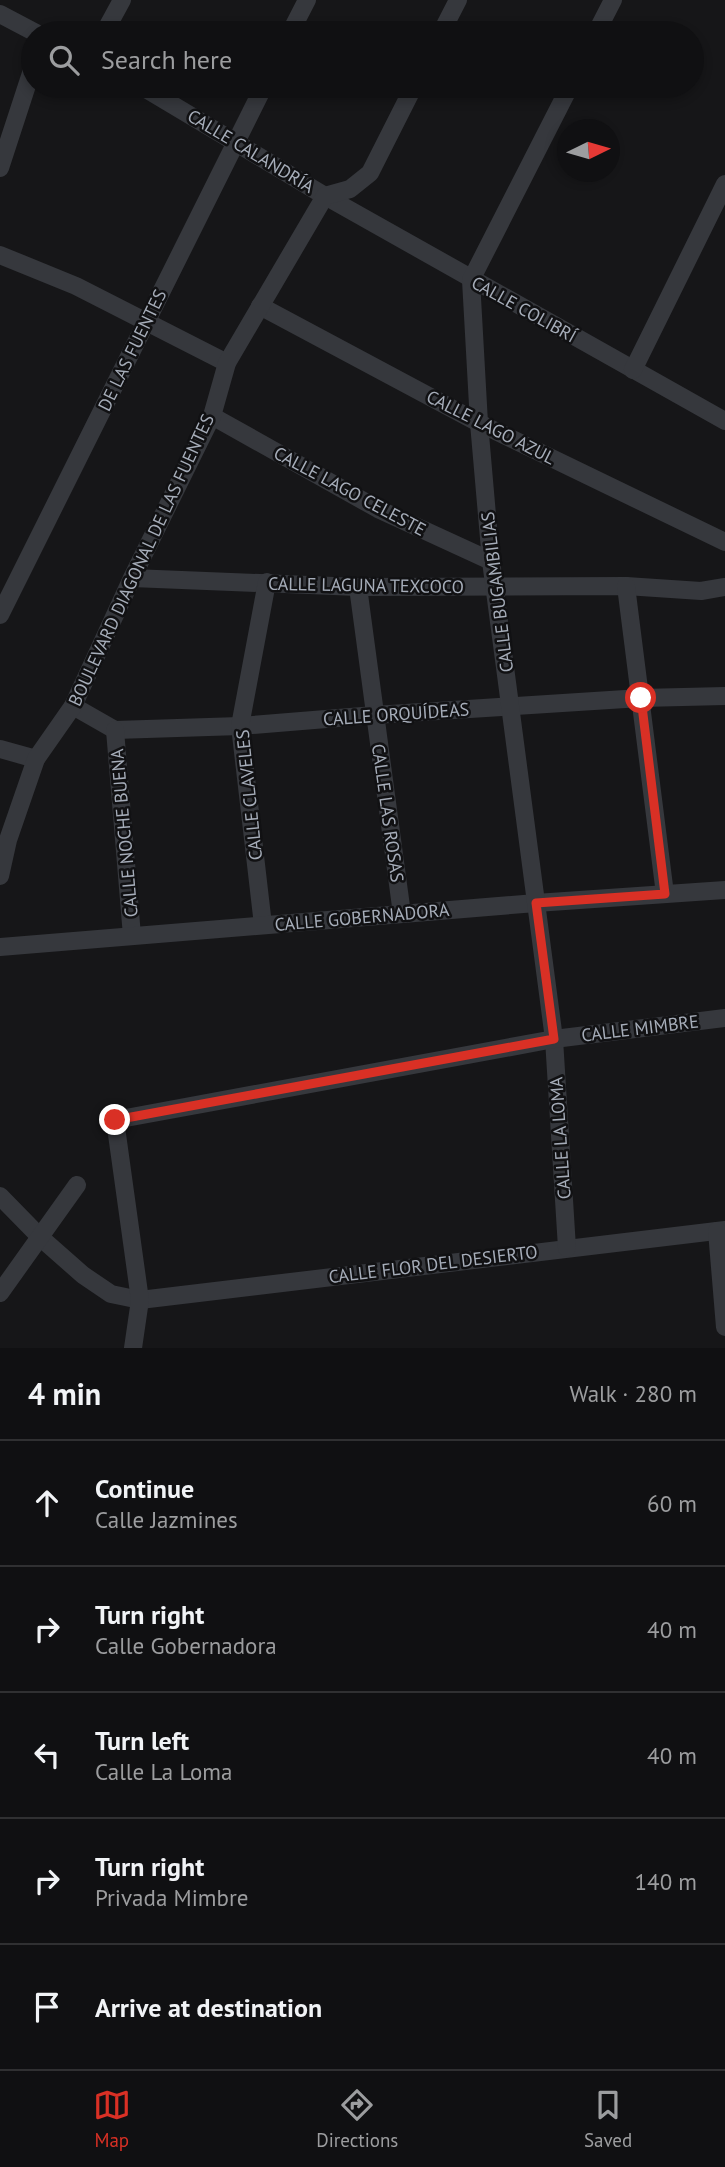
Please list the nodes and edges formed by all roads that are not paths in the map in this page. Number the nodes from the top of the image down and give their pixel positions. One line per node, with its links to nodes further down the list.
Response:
1 (122, 0): 6 (street)
2 (307, 0): 7 (street)
3 (458, 0): 8 (street)
4 (613, 0): 9 (street)
5 (0, 14): 10 (street)
6 (111, 21)
7 (296, 21)
8 (447, 21)
9 (602, 21)
10 (21, 25)
11 (23, 98): 17 (street)
12 (162, 98): 16 (street, CALLE CALANDRÍA)
13 (258, 98): 16 (street, DE LAS FUENTES)
14 (408, 98): 19 (street)
15 (564, 98): 21 (street)
16 (236, 141): 19 (street, CALLE CALANDRÍA); 23 (street, DE LAS FUENTES)
17 (0, 168)
18 (725, 184): 25 (street)
19 (325, 196): 21 (street, CALLE COLIBRÍ); 22 (street, BOULEVARD DIAGONAL DE LAS FUENTES)
20 (0, 254): 23 (street)
21 (471, 280): 25 (street, CALLE COLIBRÍ); 28 (street, CALLE BUGAMBILIAS)
22 (260, 306): 24 (street, BOULEVARD DIAGONAL DE LAS FUENTES); 28 (street, CALLE LAGO AZUL)
23 (146, 320): 24 (street); 37 (street, DE LAS FUENTES)
24 (227, 363): 26 (street, BOULEVARD DIAGONAL DE LAS FUENTES)
25 (633, 370): 27 (street, CALLE COLIBRÍ)
26 (212, 416): 30 (street, CALLE LAGO CELESTE); 31 (street, BOULEVARD DIAGONAL DE LAS FUENTES)
27 (725, 421)
28 (479, 423): 29 (street, CALLE LAGO AZUL); 30 (street, CALLE BUGAMBILIAS)
29 (725, 542)
30 (491, 561): 35 (street, CALLE BUGAMBILIAS)
31 (132, 578): 32 (street, CALLE LAGUNA TEXCOCO); 40 (street, BOULEVARD DIAGONAL DE LAS FUENTES)
32 (267, 582): 34 (street, CALLE LAGUNA TEXCOCO); 43 (street, CALLE CLAVELES)
33 (626, 586): 35 (street, CALLE LAGUNA TEXCOCO); 36 (street, CALLE LAGUNA TEXCOCO); 39 (street)
34 (358, 587): 35 (street, CALLE LAGUNA TEXCOCO); 42 (street, CALLE LAS ROSAS)
35 (495, 587): 41 (street, CALLE BUGAMBILIAS)
36 (725, 587)
37 (0, 615)
38 (725, 696): 39 (street, CALLE ORQUÍDEAS)
39 (641, 698): 41 (street, CALLE ORQUÍDEAS); 49 (street)
40 (73, 706): 44 (street); 46 (street, BOULEVARD DIAGONAL DE LAS FUENTES)
41 (510, 707): 42 (street, CALLE ORQUÍDEAS); 50 (street, CALLE BUGAMBILIAS)
42 (375, 715): 43 (street, CALLE ORQUÍDEAS); 51 (street, CALLE LAS ROSAS)
43 (240, 726): 44 (street, CALLE ORQUÍDEAS); 52 (street, CALLE CLAVELES)
44 (115, 730): 53 (street, CALLE NOCHE BUENA)
45 (0, 749): 46 (street)
46 (36, 760): 47 (street, BOULEVARD DIAGONAL DE LAS FUENTES)
47 (0, 876)
48 (725, 890): 49 (street, CALLE GOBERNADORA)
49 (665, 894): 50 (street, CALLE GOBERNADORA)
50 (536, 903): 51 (street, CALLE GOBERNADORA); 56 (street, CALLE LA LOMA)
51 (402, 914): 52 (street, CALLE GOBERNADORA)
52 (263, 925): 53 (street, CALLE GOBERNADORA)
53 (132, 936): 54 (street, CALLE GOBERNADORA)
54 (0, 947)
55 (725, 1018): 56 (street, CALLE MIMBRE)
56 (554, 1039): 61 (street, CALLE LA LOMA); 63 (street, CALLE MIMBRE)
57 (78, 1185): 60 (street)
58 (0, 1196): 60 (street)
59 (721, 1230): 61 (street, CALLE FLOR DEL DESIERTO); 64 (street)
60 (41, 1238): 62 (street); 63 (street)
61 (567, 1248): 63 (street, CALLE FLOR DEL DESIERTO)
62 (0, 1293)
63 (140, 1300): 65 (street)
64 (725, 1327)
65 (133, 1348)

